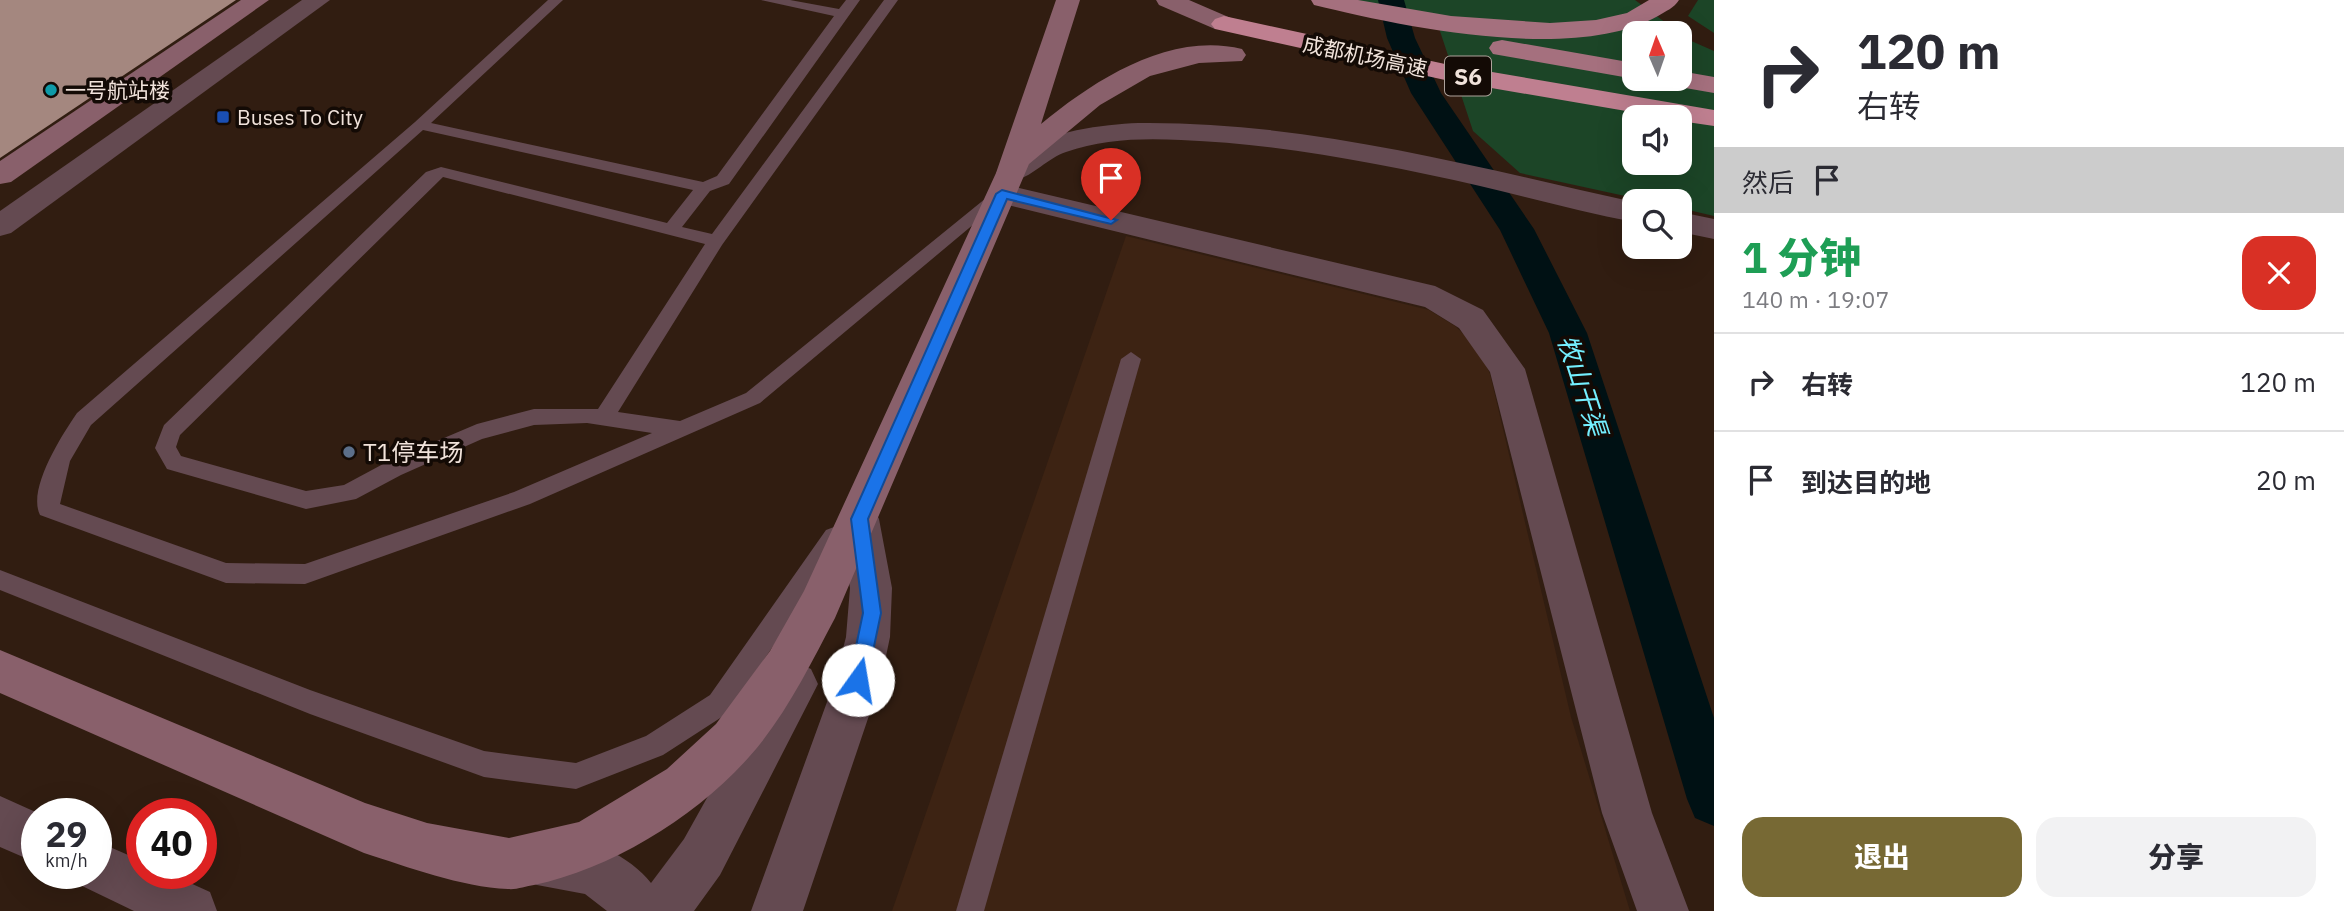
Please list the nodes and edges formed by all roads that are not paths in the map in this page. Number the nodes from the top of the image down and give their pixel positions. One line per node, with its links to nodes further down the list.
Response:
1 (257, 0): 23 (main road)
2 (317, 0): 28 (street)
3 (556, 0): 20 (lane)
4 (768, 0): 12 (lane)
5 (853, 0): 12 (lane)
6 (891, 0): 31 (lane)
7 (1068, 0): 24 (main road)
8 (1168, 0): 13 (main road)
9 (1303, 0): 15 (main road)
10 (1323, 0): 11 (main road)
11 (1667, 0)
12 (843, 14): 25 (lane)
13 (1224, 24): 18 (highway, 成都机场高速 / S6)
14 (1233, 55): 19 (highway, 成都机场高速 / S6); 24 (main road)
15 (1622, 69)
16 (1692, 81): 17 (main road)
17 (1714, 85)
18 (1714, 118)
19 (1622, 122)
20 (420, 125): 25 (lane); 34 (lane)
21 (1692, 134): 22 (highway)
22 (1714, 137)
23 (0, 175)
24 (1010, 175): 26 (street); 34 (lane); 35 (main road); 49 (street)
25 (704, 187): 30 (lane)
26 (1622, 209)
27 (1692, 224): 29 (street)
28 (0, 226)
29 (1714, 229)
30 (671, 230): 31 (lane); 33 (lane)
31 (716, 241): 33 (lane)
32 (1130, 359): 48 (lane)
33 (604, 417): 34 (lane)
34 (683, 429)
35 (890, 451): 36 (main road); 37 (lane)
36 (859, 519): 38 (main road); 47 (street)
37 (0, 580)
38 (820, 604): 42 (main road); 46 (street)
39 (0, 671): 42 (main road)
40 (0, 821): 41 (street)
41 (21, 831)
42 (537, 860): 45 (street)
43 (112, 874): 44 (street)
44 (191, 911)
45 (640, 911)
46 (662, 911)
47 (777, 911)
48 (970, 911)
49 (1663, 911)

